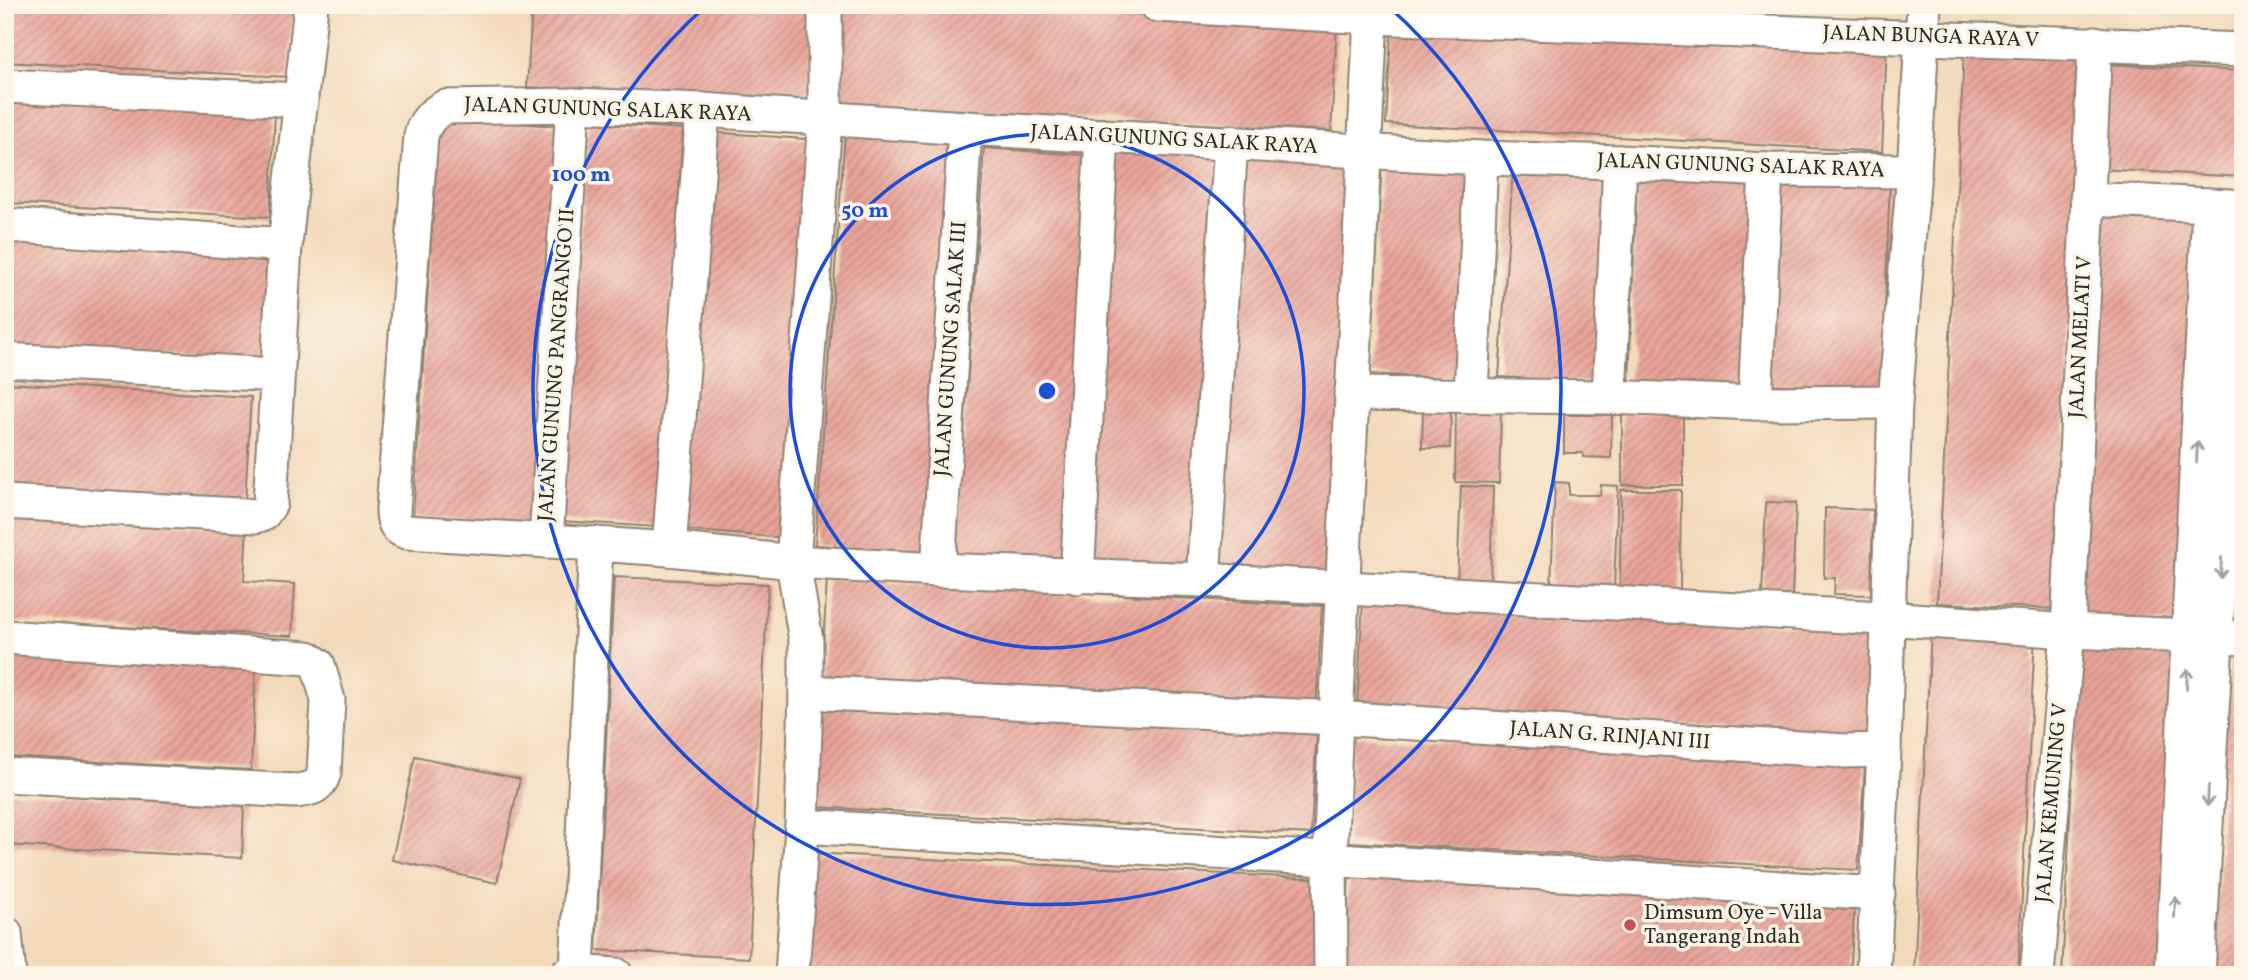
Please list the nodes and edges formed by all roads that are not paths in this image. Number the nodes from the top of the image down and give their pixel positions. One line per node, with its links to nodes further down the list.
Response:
1 (311, 5): 9 (street)
2 (825, 5): 12 (street)
3 (1157, 5): 4 (street, JALAN BUNGA RAYA V)
4 (1371, 18): 5 (street, JALAN BUNGA RAYA V); 16 (street)
5 (1923, 21): 6 (street, JALAN BUNGA RAYA V); 20 (street)
6 (2095, 43): 7 (street, JALAN BUNGA RAYA V); 21 (street, JALAN MELATI V)
7 (2243, 50)
8 (5, 86): 9 (street)
9 (301, 100): 24 (street)
10 (573, 105): 11 (street, JALAN GUNUNG SALAK RAYA); 33 (street, JALAN GUNUNG PANGRANGO II); 33 (street, JALAN GUNUNG SALAK RAYA)
11 (703, 110): 12 (street, JALAN GUNUNG SALAK RAYA); 35 (street)
12 (825, 119): 13 (street, JALAN GUNUNG SALAK RAYA); 36 (street)
13 (965, 128): 14 (street, JALAN GUNUNG SALAK RAYA); 37 (street, JALAN GUNUNG SALAK III)
14 (1102, 136): 15 (street, JALAN GUNUNG SALAK RAYA); 38 (street)
15 (1231, 142): 16 (street, JALAN GUNUNG SALAK RAYA); 39 (street)
16 (1364, 151): 17 (street, JALAN GUNUNG SALAK RAYA); 27 (street)
17 (1481, 158): 18 (street, JALAN GUNUNG SALAK RAYA); 28 (street)
18 (1620, 162): 19 (street, JALAN GUNUNG SALAK RAYA); 29 (street)
19 (1766, 170): 20 (street, JALAN GUNUNG SALAK RAYA); 31 (street)
20 (1914, 172): 30 (street)
21 (2087, 199): 22 (street); 42 (street, JALAN MELATI V)
22 (2230, 206): 44 (street)
23 (5, 225): 24 (street)
24 (285, 245): 26 (street)
25 (5, 360): 26 (street)
26 (276, 375): 32 (street)
27 (1351, 394): 28 (street); 40 (street)
28 (1471, 396): 29 (street)
29 (1609, 397): 31 (street)
30 (1895, 402): 31 (street); 41 (street)
31 (1755, 403)
32 (5, 502)
33 (546, 541): 34 (street)
34 (597, 544): 35 (street); 54 (street)
35 (669, 549): 36 (street)
36 (793, 562): 37 (street); 45 (street)
37 (938, 570): 38 (street)
38 (1077, 577): 39 (street)
39 (1203, 580): 40 (street)
40 (1341, 587): 41 (street); 46 (street)
41 (1888, 618): 42 (street); 47 (street)
42 (2068, 631): 44 (street); 60 (street, JALAN KEMUNING V)
43 (5, 637): 48 (street)
44 (2216, 637): 50 (street)
45 (806, 692): 46 (street, JALAN G. RINJANI III); 49 (street)
46 (1336, 718): 47 (street, JALAN G. RINJANI III); 51 (street)
47 (1885, 750): 52 (street)
48 (5, 775)
49 (802, 826): 51 (street); 57 (street)
50 (2192, 843): 61 (street, one-way to 50); 62 (street)
51 (1330, 860): 52 (street); 58 (street)
52 (1878, 894): 59 (street)
53 (5, 933): 55 (street)
54 (571, 973): 56 (street)
55 (9, 975)
56 (616, 975)
57 (792, 975)
58 (1331, 975)
59 (1873, 975)
60 (2037, 975)
61 (2172, 975)
62 (2199, 975)

